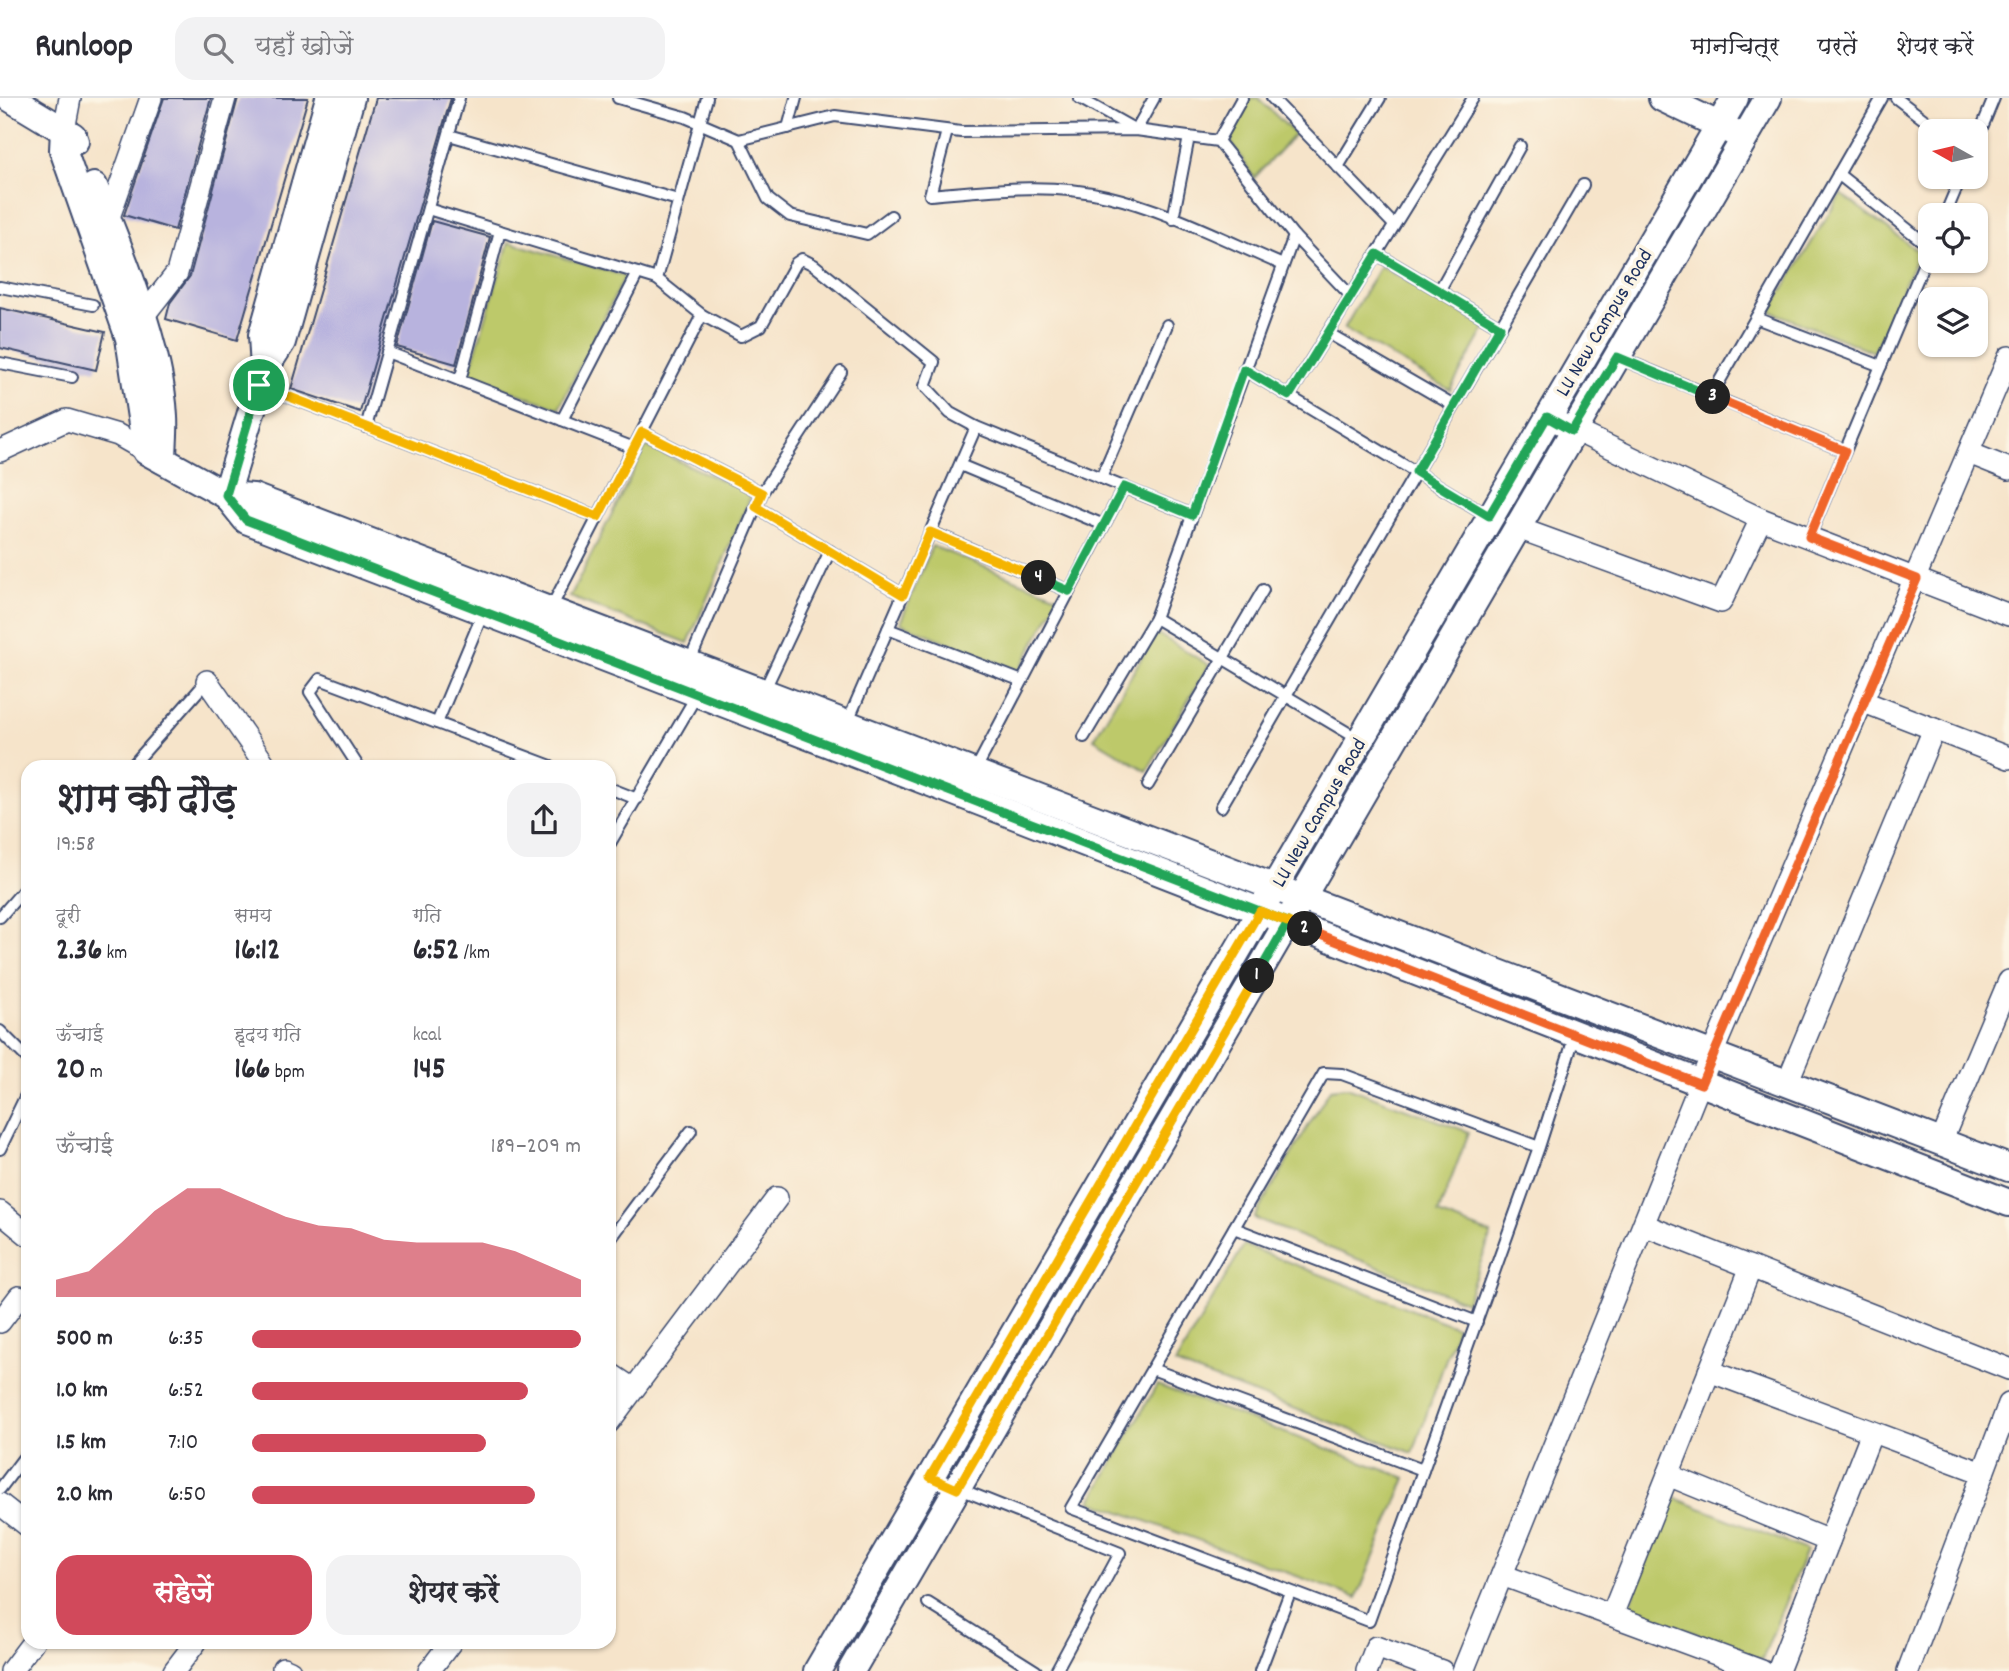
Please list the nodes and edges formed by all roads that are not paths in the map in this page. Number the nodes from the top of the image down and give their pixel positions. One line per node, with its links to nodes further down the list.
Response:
1 (10, 98): 23 (street)
2 (70, 98): 29 (street)
3 (151, 98): 45 (street)
4 (225, 98): 59 (street)
5 (329, 98): 74 (street)
6 (351, 98): 74 (street)
7 (459, 98): 32 (lane)
8 (618, 98): 26 (lane)
9 (707, 98): 26 (lane)
10 (796, 98): 28 (lane)
11 (1079, 98): 30 (lane)
12 (1154, 98): 30 (lane)
13 (1242, 98): 36 (lane)
14 (1272, 98): 38 (lane)
15 (1473, 98): 46 (lane)
16 (1662, 98): 27 (street)
17 (1735, 98): 27 (street, LU New Campus Road)
18 (1768, 98): 34 (street, LU New Campus Road)
19 (1882, 98): 39 (lane)
20 (1896, 98): 24 (lane)
21 (1994, 98): 25 (lane)
22 (1375, 100): 38 (lane)
23 (33, 106): 29 (street)
24 (1923, 119)
25 (1985, 119)
26 (700, 123): 35 (lane); 41 (lane)
27 (1719, 125): 34 (street); 79 (street, LU New Campus Road)
28 (788, 128): 31 (lane); 35 (lane)
29 (64, 130): 45 (street); 65 (street)
30 (1136, 130): 31 (lane); 33 (lane)
31 (947, 131): 44 (lane)
32 (449, 135): 41 (lane); 42 (lane)
33 (1189, 138): 36 (lane); 44 (lane)
34 (1745, 138): 67 (street, LU New Campus Road)
35 (738, 140): 43 (lane)
36 (1218, 142): 48 (lane)
37 (1520, 146): 56 (lane)
38 (1338, 167): 46 (lane)
39 (1838, 174): 49 (lane); 61 (lane)
40 (1583, 185): 63 (lane)
41 (678, 200): 54 (lane)
42 (428, 209): 47 (lane); 66 (lane)
43 (891, 216)
44 (1173, 219): 51 (lane)
45 (108, 220): 59 (street)
46 (1394, 225): 50 (lane)
47 (500, 231): 52 (lane); 75 (lane)
48 (1294, 236): 51 (lane); 57 (lane)
49 (1918, 238)
50 (1377, 254): 56 (lane); 57 (lane)
51 (1283, 265): 71 (lane)
52 (638, 273): 54 (lane); 80 (lane)
53 (1920, 273): 70 (lane)
54 (657, 279): 60 (lane)
55 (0, 287): 58 (lane)
56 (1438, 291): 63 (lane)
57 (1350, 296): 64 (lane)
58 (93, 305)
59 (141, 315): 65 (street); 89 (street)
60 (702, 315): 82 (lane); 84 (lane)
61 (1756, 318): 70 (lane); 77 (lane)
62 (1167, 325): 93 (lane)
63 (1500, 327): 78 (lane)
64 (1328, 333): 76 (lane); 78 (lane)
65 (129, 338): 89 (street)
66 (387, 352): 75 (lane); 81 (lane)
67 (1617, 357): 77 (lane); 83 (street, LU New Campus Road)
68 (2009, 357): 88 (street)
69 (0, 363): 73 (lane)
70 (1881, 366): 87 (lane)
71 (1244, 369): 76 (lane); 98 (lane)
72 (841, 372): 95 (lane)
73 (72, 377)
74 (261, 378): 81 (lane); 96 (street)
75 (460, 380): 80 (lane)
76 (1289, 396): 92 (lane)
77 (1712, 396): 87 (lane)
78 (1454, 406): 92 (lane)
79 (1547, 417): 83 (street); 99 (street, LU New Campus Road)
80 (562, 420): 85 (lane)
81 (366, 427): 100 (lane)
82 (976, 427): 90 (lane); 93 (lane)
83 (1572, 431): 101 (street); 103 (street, LU New Campus Road)
84 (642, 432): 85 (lane); 95 (lane)
85 (634, 448): 100 (lane)
86 (0, 451): 89 (street)
87 (1845, 451): 105 (lane)
88 (1969, 453): 91 (street); 107 (street)
89 (154, 455): 96 (street)
90 (960, 465): 102 (lane); 104 (lane)
91 (2009, 469)
92 (1416, 472): 99 (lane); 122 (lane)
93 (1101, 478): 94 (lane)
94 (1124, 487): 98 (lane); 102 (lane)
95 (762, 493): 97 (lane)
96 (226, 495): 111 (street); 112 (street)
97 (756, 507): 106 (lane); 117 (lane)
98 (1192, 515): 114 (lane)
99 (1489, 516): 128 (street, LU New Campus Road)
100 (598, 517): 111 (lane)
101 (1761, 519): 103 (street); 105 (street)
102 (1104, 525): 109 (lane)
103 (1518, 528): 128 (street, LU New Campus Road)
104 (930, 532): 109 (lane); 110 (lane)
105 (1809, 537): 107 (street)
106 (830, 551): 110 (lane); 121 (lane)
107 (1917, 579): 113 (street); 123 (street)
108 (1263, 590): 116 (lane)
109 (1069, 591): 119 (lane)
110 (903, 595): 115 (lane)
111 (550, 610): 117 (street)
112 (484, 612): 120 (street); 124 (lane)
113 (2009, 615)
114 (1155, 618): 116 (lane); 127 (lane)
115 (888, 629): 119 (lane); 125 (lane)
116 (1225, 659): 122 (lane); 135 (lane)
117 (689, 663): 121 (street)
118 (207, 681): 130 (lane); 131 (street)
119 (1022, 681): 134 (lane)
120 (698, 693): 121 (street); 137 (lane)
121 (746, 694): 125 (street); 134 (street)
122 (1286, 695): 128 (lane); 138 (lane)
123 (1864, 702): 126 (street); 150 (street)
124 (437, 723): 132 (lane); 133 (lane)
125 (847, 724): 134 (street)
126 (1934, 729): 129 (street); 151 (street)
127 (1084, 737)
128 (1373, 747): 140 (street, LU New Campus Road); 142 (street, LU New Campus Road)
129 (2009, 758)
130 (137, 760)
131 (262, 760)
132 (354, 760)
133 (525, 760)
134 (968, 783): 140 (street); 143 (street)
135 (1149, 785)
136 (616, 791): 137 (lane)
137 (636, 799): 139 (lane)
138 (1221, 807)
139 (616, 833)
140 (1275, 886): 142 (street); 143 (street, LU New Campus Road)
141 (21, 893): 144 (lane)
142 (1303, 897): 145 (street, LU New Campus Road); 150 (street)
143 (1260, 911): 145 (street); 182 (street, LU New Campus Road)
144 (0, 917)
145 (1288, 922): 148 (street); 184 (street, LU New Campus Road)
146 (2009, 981): 155 (street)
147 (0, 1031): 149 (lane)
148 (1575, 1035): 152 (street); 156 (lane)
149 (21, 1052)
150 (1712, 1054): 151 (street); 152 (street)
151 (1787, 1083): 155 (street)
152 (1701, 1084): 160 (street); 162 (street)
153 (21, 1106): 157 (lane)
154 (691, 1131): 165 (lane)
155 (1941, 1142): 158 (street)
156 (1539, 1147): 163 (lane); 169 (lane)
157 (0, 1149)
158 (2009, 1168)
159 (777, 1198): 174 (street)
160 (2009, 1203)
161 (0, 1212): 164 (street)
162 (1644, 1225): 166 (street); 188 (street)
163 (1234, 1228): 169 (lane); 171 (lane)
164 (21, 1229)
165 (616, 1232)
166 (1751, 1267): 170 (street); 172 (street)
167 (19, 1297): 168 (street)
168 (0, 1322)
169 (1476, 1322): 179 (lane)
170 (2009, 1368)
171 (1152, 1369): 179 (lane); 189 (lane)
172 (1709, 1371): 177 (street); 181 (street)
173 (616, 1378): 174 (street)
174 (633, 1389): 176 (street)
175 (2009, 1404): 180 (street)
176 (616, 1412)
177 (1872, 1432): 180 (street); 187 (street)
178 (21, 1461): 183 (lane)
179 (1423, 1471): 189 (lane)
180 (1983, 1474): 208 (street)
181 (1668, 1475): 187 (street); 191 (street)
182 (930, 1477): 184 (lane); 198 (street, LU New Campus Road)
183 (0, 1489)
184 (957, 1489): 199 (street, LU New Campus Road); 201 (lane)
185 (0, 1504): 186 (street)
186 (21, 1520)
187 (1829, 1541): 207 (street)
188 (1502, 1575): 191 (street); 205 (street)
189 (1290, 1592): 202 (lane)
190 (929, 1603): 200 (lane)
191 (1612, 1615): 206 (street)
192 (28, 1649): 195 (street)
193 (186, 1649): 196 (street)
194 (445, 1649): 197 (street)
195 (11, 1671)
196 (174, 1671)
197 (429, 1671)
198 (817, 1671)
199 (851, 1671)
200 (1036, 1671)
201 (1056, 1671)
202 (1260, 1671)
203 (1367, 1671): 204 (street)
204 (1442, 1671)
205 (1463, 1671)
206 (1762, 1671)
207 (1778, 1671)
208 (1908, 1671)

